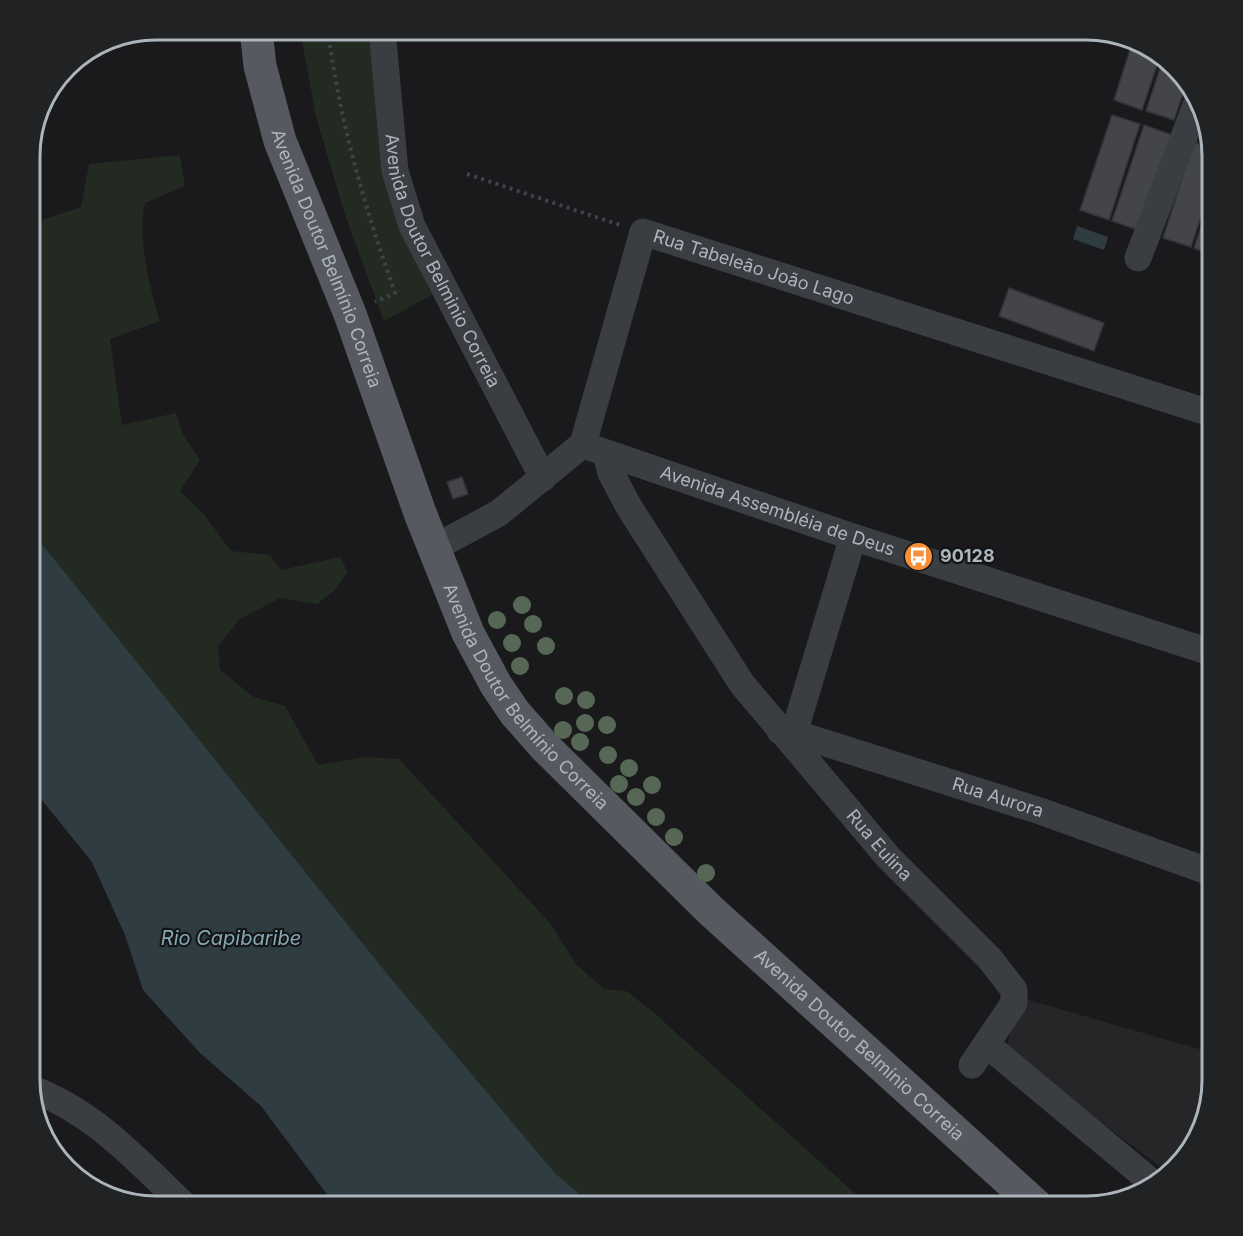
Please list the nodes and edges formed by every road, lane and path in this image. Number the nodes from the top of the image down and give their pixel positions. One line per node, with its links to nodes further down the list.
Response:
1 (257, 41): 8 (main road, Avenida Doutor Belmínio Correia)
2 (329, 41): 8 (path)
3 (383, 41): 11 (street, Avenida Doutor Belminio Correia)
4 (1193, 112): 7 (street)
5 (467, 174): 6 (path)
6 (643, 232): 9 (street, Rua Tabeleão João Lago); 10 (street, Rua Tabeleão João Lago)
7 (1138, 258)
8 (350, 314): 13 (main road, Avenida Doutor Belmínio Correia)
9 (1202, 410)
10 (595, 449): 11 (street); 12 (street, Avenida Assembléia de Deus); 15 (street, Rua Eulina)
11 (543, 478): 13 (street)
12 (852, 537): 14 (street, Avenida Assembléia de Deus); 15 (street)
13 (434, 548): 20 (main road, Avenida Doutor Belmínio Correia)
14 (1202, 649)
15 (787, 732): 16 (street, Rua Aurora); 18 (street, Rua Eulina)
16 (1202, 869)
17 (41, 1092): 19 (street)
18 (1147, 1179)
19 (175, 1196)
20 (1026, 1196)

